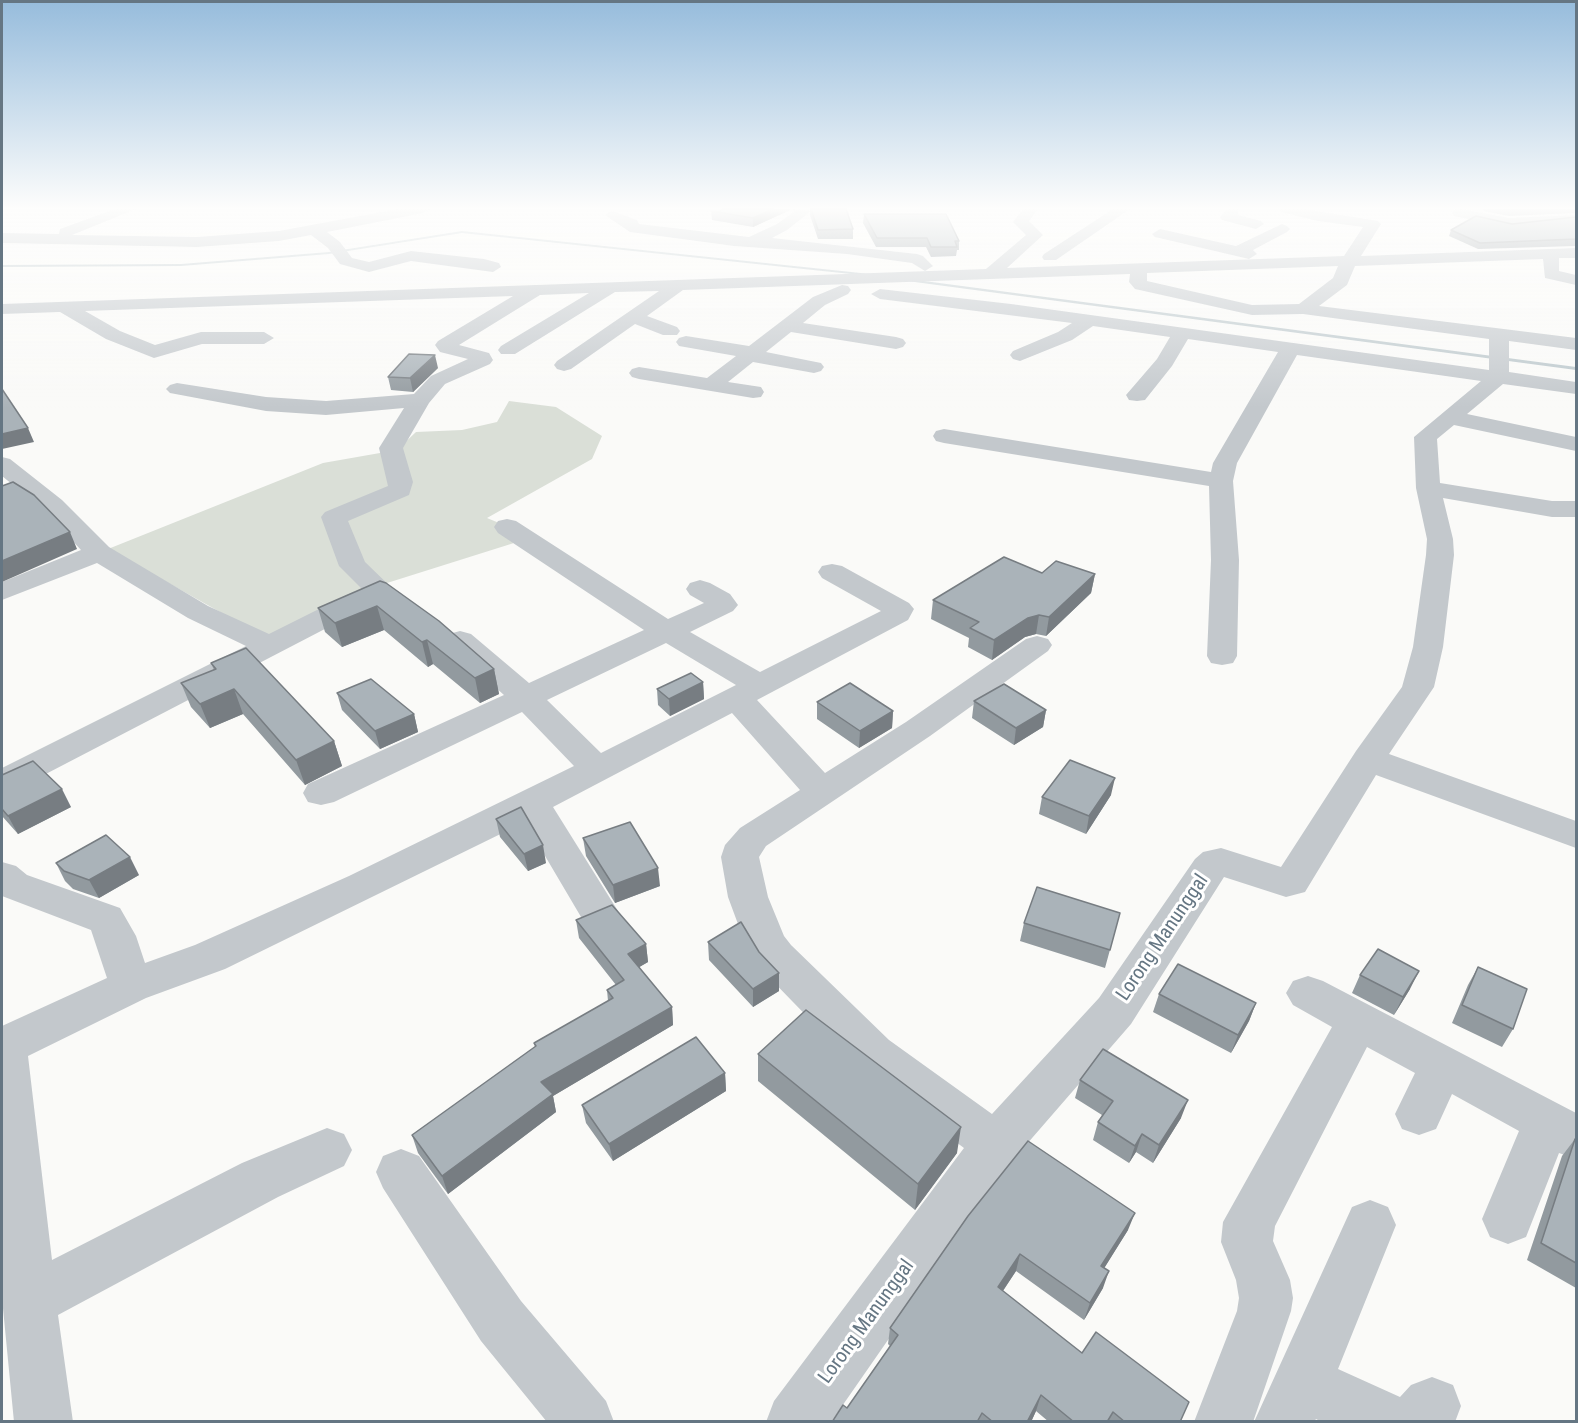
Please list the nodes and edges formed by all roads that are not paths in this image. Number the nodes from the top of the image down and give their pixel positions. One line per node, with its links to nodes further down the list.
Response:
1 (486, 275): 13 (street)
2 (934, 275): 6 (street)
3 (1139, 275): 17 (street)
4 (1343, 275): 17 (street)
5 (1557, 275): 7 (street)
6 (920, 276): 9 (street)
7 (1576, 280)
8 (339, 282): 14 (street)
9 (840, 284): 10 (street); 19 (street); 20 (street)
10 (679, 285): 11 (street); 18 (street)
11 (612, 288): 12 (street); 27 (street)
12 (535, 290): 13 (street); 39 (street)
13 (464, 292): 14 (street)
14 (304, 297): 15 (street)
15 (64, 306): 16 (street); 22 (street)
16 (2, 309)
17 (1303, 309): 23 (street)
18 (633, 317): 28 (street); 30 (street)
19 (1088, 321): 21 (street); 29 (street)
20 (787, 326): 24 (street); 28 (street)
21 (1182, 333): 26 (street); 38 (street)
22 (264, 338)
23 (1499, 340): 25 (street); 32 (street)
24 (896, 343)
25 (1576, 344)
26 (1290, 349): 32 (street); 47 (street)
27 (508, 350)
28 (754, 354): 31 (street); 34 (street)
29 (1020, 355)
30 (564, 365)
31 (814, 367)
32 (1499, 372): 35 (street); 41 (street, Lorong Manunggal)
33 (639, 373): 34 (street)
34 (711, 385): 37 (street)
35 (1576, 388)
36 (177, 389): 40 (street)
37 (753, 392)
38 (1137, 395)
39 (420, 400): 40 (street); 55 (street)
40 (326, 408): 42 (street)
41 (1448, 417): 44 (street); 48 (street, Lorong Manunggal)
42 (304, 425)
43 (944, 436): 47 (street)
44 (1576, 444)
45 (1139, 448): 47 (street)
46 (2, 464): 51 (street)
47 (1223, 472): 61 (street)
48 (1428, 488): 49 (street); 64 (street, Lorong Manunggal)
49 (1576, 509)
50 (507, 527): 58 (street)
51 (99, 552): 54 (street); 59 (street)
52 (832, 572): 62 (street)
53 (700, 589): 58 (street)
54 (2, 592)
55 (382, 592): 56 (street); 59 (street)
56 (412, 605)
57 (439, 625): 63 (street)
58 (666, 631): 62 (street); 63 (street)
59 (269, 645): 66 (street)
60 (1036, 645): 67 (street)
61 (1222, 656)
62 (748, 691): 65 (street); 67 (street)
63 (526, 697): 65 (street); 68 (street)
64 (1368, 759): 70 (street); 80 (street, Lorong Manunggal)
65 (597, 769): 69 (street)
66 (2, 782)
67 (821, 791): 80 (street)
68 (321, 793)
69 (532, 803): 72 (street); 73 (street)
70 (1576, 835)
71 (2, 876): 73 (street)
72 (598, 911)
73 (131, 986): 76 (street)
74 (1308, 993): 75 (street)
75 (1358, 1021): 77 (street); 88 (street)
76 (3, 1046): 85 (street)
77 (1442, 1065): 78 (street); 79 (street)
78 (1419, 1114)
79 (1562, 1129): 83 (street)
80 (996, 1144): 91 (street, Lorong Manunggal)
81 (327, 1150): 85 (street)
82 (401, 1172): 90 (street)
83 (1508, 1219)
84 (1370, 1225): 86 (street)
85 (29, 1301): 89 (street)
86 (1293, 1402): 87 (street)
87 (1411, 1416)
88 (1226, 1421)
89 (44, 1422)
90 (585, 1422)
91 (795, 1422)

